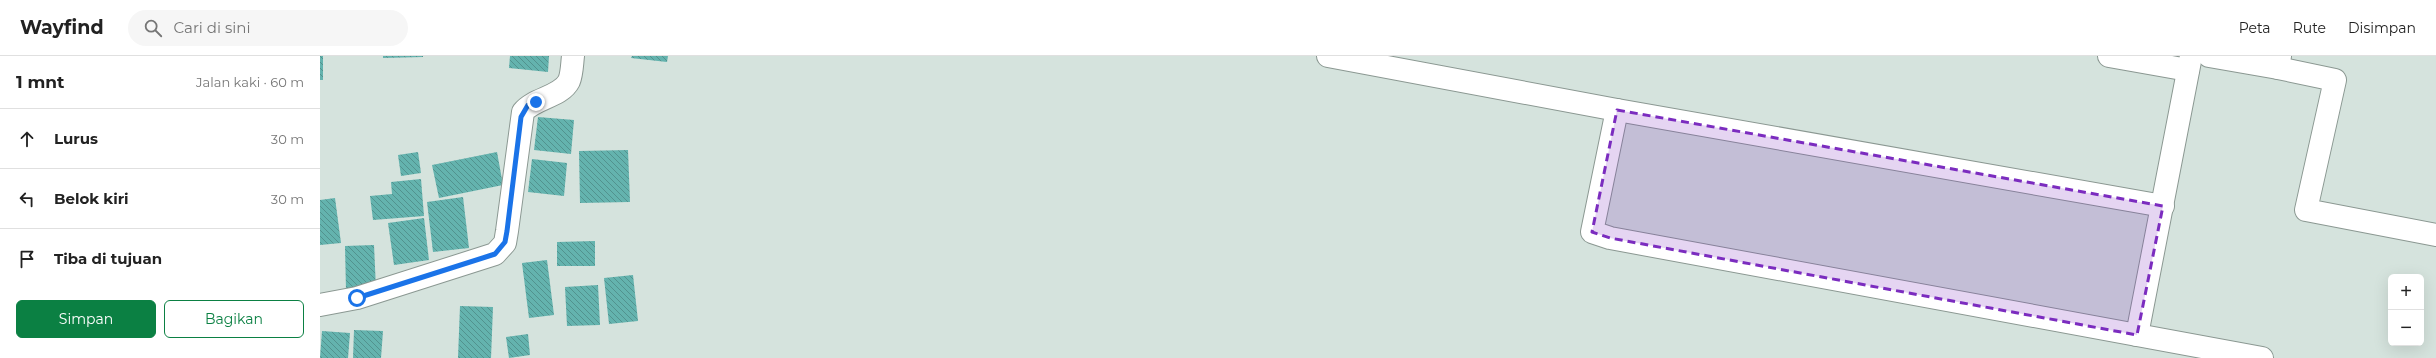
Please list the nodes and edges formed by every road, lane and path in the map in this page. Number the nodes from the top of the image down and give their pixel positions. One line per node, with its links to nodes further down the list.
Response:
1 (573, 56): 10 (street)
2 (1328, 56): 7 (street)
3 (2109, 56): 6 (street)
4 (2209, 56): 5 (street)
5 (2279, 62): 9 (street)
6 (2190, 63): 8 (street)
7 (1617, 110): 8 (street); 11 (street)
8 (2164, 206): 11 (street)
9 (2436, 235)
10 (320, 305)
11 (2136, 335): 12 (street)
12 (2262, 358)

